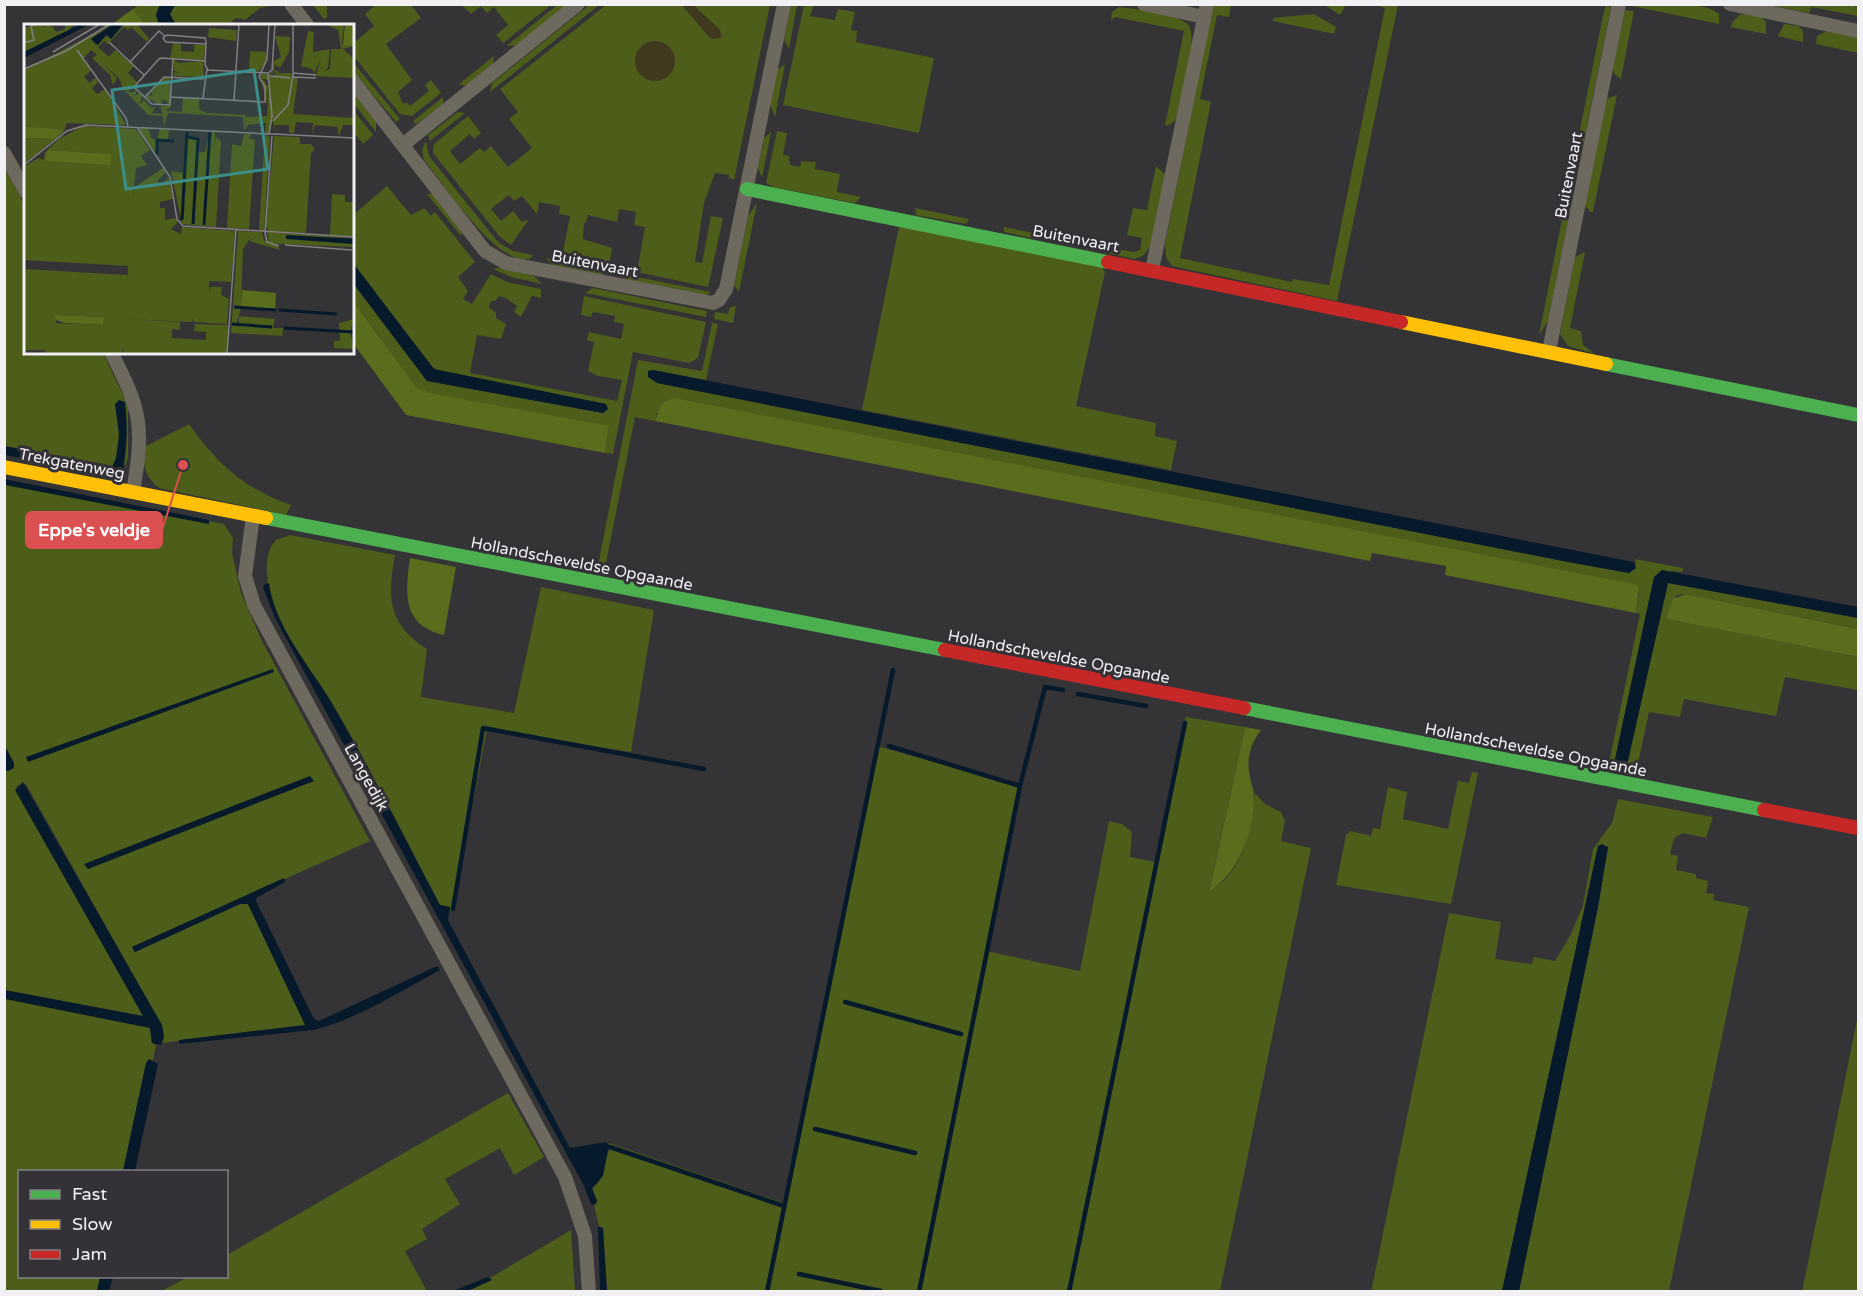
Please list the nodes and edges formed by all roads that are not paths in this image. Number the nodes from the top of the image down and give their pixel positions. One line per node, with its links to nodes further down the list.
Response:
1 (291, 4): 8 (street)
2 (578, 4): 11 (street)
3 (784, 4): 14 (street, Buitenvaart)
4 (1144, 4): 7 (street)
5 (1619, 4): 16 (street, Buitenvaart)
6 (1730, 4): 9 (street)
7 (1205, 11): 15 (street)
8 (306, 24)
9 (1858, 31)
10 (354, 82): 11 (street, Buitenvaart)
11 (404, 144): 14 (street, Buitenvaart)
12 (4, 153): 13 (street)
13 (24, 188)
14 (747, 189): 15 (street, Buitenvaart)
15 (1152, 270): 16 (street, Buitenvaart)
16 (1549, 351): 18 (street, Buitenvaart)
17 (112, 354): 20 (street)
18 (1858, 415)
19 (4, 467): 20 (street, Trekgatenweg)
20 (133, 492): 21 (street)
21 (252, 516): 22 (street, Hollandscheveldse Opgaande); 23 (street, Langedijk)
22 (1858, 828)
23 (589, 1292)

